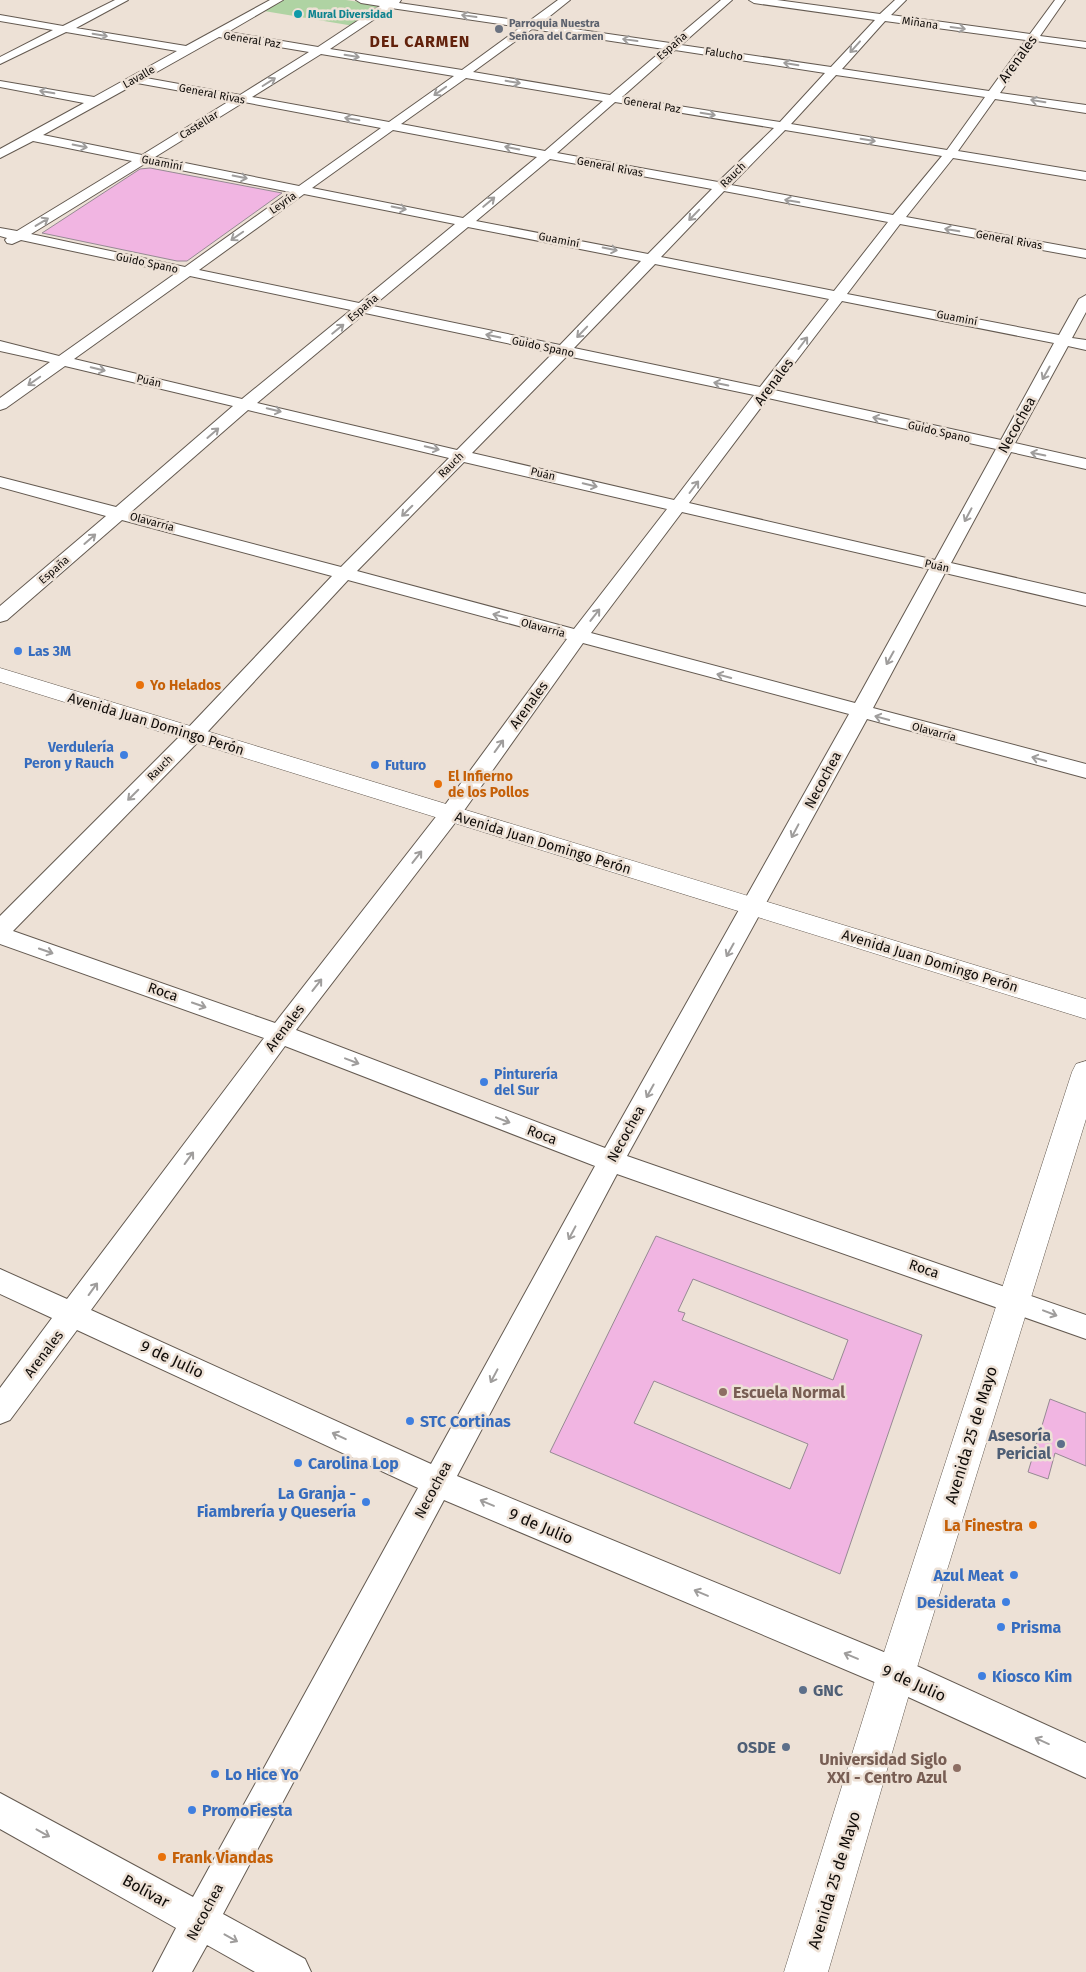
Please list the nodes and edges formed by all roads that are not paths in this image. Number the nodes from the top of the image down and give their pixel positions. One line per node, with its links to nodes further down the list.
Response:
1 (123, 0): 14 (street)
2 (361, 0): 10 (street, Falucho)
3 (564, 0): 13 (street, Leyría)
4 (727, 0): 18 (street, España)
5 (754, 0): 12 (street, Miñana)
6 (902, 0): 12 (street, Rauch)
7 (1060, 0): 16 (street, Arenales)
8 (254, 1): 9 (street)
9 (274, 2): 15 (street, Lavalle)
10 (392, 2): 13 (street, Falucho, one-way to 10); 20 (street, Castellar)
11 (0, 18): 14 (street)
12 (882, 18): 16 (street, Miñana, one-way to 16); 22 (street, Rauch, one-way to 22)
13 (530, 25): 18 (street, Falucho, one-way to 13); 23 (street, Leyría)
14 (64, 29): 19 (street, one-way to 19); 21 (street)
15 (218, 34): 19 (street, Lavalle); 20 (street, General Paz)
16 (1033, 38): 17 (street, Miñana); 26 (street, Arenales)
17 (1086, 45)
18 (672, 46): 22 (street, Falucho, one-way to 18); 27 (street, España)
19 (188, 50): 24 (street, Lavalle)
20 (319, 51): 23 (street, General Paz, one-way to 23); 28 (street, Castellar, one-way to 20)
21 (0, 61)
22 (834, 71): 26 (street, Falucho); 32 (street, Rauch)
23 (464, 74): 27 (street, General Paz, one-way to 27); 31 (street, Leyría, one-way to 31)
24 (135, 79): 28 (street, General Rivas); 29 (street, Lavalle)
25 (0, 84): 29 (street, one-way to 25)
26 (992, 94): 30 (street, Falucho, one-way to 26); 36 (street, Arenales)
27 (612, 98): 32 (street, General Paz, one-way to 32); 35 (street, España)
28 (241, 99): 31 (street, General Rivas, one-way to 28); 37 (street, Castellar)
29 (95, 101): 33 (street, Lavalle)
30 (1086, 109)
31 (390, 125): 35 (street, General Rivas, one-way to 31); 40 (street, Leyría)
32 (783, 126): 36 (street, General Paz, one-way to 36); 39 (street, Rauch)
33 (32, 137): 34 (street, Lavalle); 37 (street, Guaminí, one-way to 37)
34 (0, 154)
35 (547, 154): 39 (street, General Rivas); 42 (street, España, one-way to 35)
36 (950, 154): 38 (street, General Paz); 41 (street, Arenales)
37 (144, 159): 40 (street, Guaminí, one-way to 40); 44 (street, Castellar, one-way to 37)
38 (1086, 176)
39 (720, 188): 41 (street, General Rivas, one-way to 39); 47 (street, Rauch, one-way to 47)
40 (303, 189): 42 (street, Guaminí, one-way to 42); 48 (street, Leyría, one-way to 48)
41 (896, 220): 46 (street, General Rivas, one-way to 41); 49 (street, Arenales)
42 (466, 221): 47 (street, Guaminí, one-way to 47); 51 (street, España)
43 (0, 232): 44 (street, Guido Spano)
44 (19, 236): 45 (street, Castellar); 48 (street, Guido Spano)
45 (0, 247)
46 (1086, 254)
47 (653, 258): 49 (street, Guaminí); 55 (street, Rauch, one-way to 55)
48 (187, 271): 51 (street, Guido Spano); 56 (street, Leyría)
49 (840, 295): 52 (street, Guaminí); 57 (street, Arenales, one-way to 49)
50 (1086, 299): 52 (street, Necochea)
51 (363, 308): 55 (street, Guido Spano, one-way to 51); 58 (street, España, one-way to 51)
52 (1064, 340): 53 (street, Guaminí); 60 (street, Necochea, one-way to 60)
53 (1086, 345)
54 (0, 346): 56 (street, Puán)
55 (563, 351): 57 (street, Guido Spano, one-way to 55); 61 (street, Rauch)
56 (63, 361): 58 (street, Puán, one-way to 58); 59 (street, Leyría, one-way to 59)
57 (766, 393): 60 (street, Guido Spano, one-way to 57); 64 (street, Arenales, one-way to 57)
58 (247, 403): 61 (street, Puán, one-way to 61); 65 (street, España, one-way to 58)
59 (0, 405)
60 (1005, 447): 62 (street, Guido Spano, one-way to 60); 66 (street, Necochea, one-way to 66)
61 (461, 456): 64 (street, Puán, one-way to 64); 67 (street, Rauch, one-way to 67)
62 (1086, 464)
63 (0, 482): 65 (street, Olavarría)
64 (680, 505): 66 (street, Puán); 70 (street, Arenales, one-way to 64)
65 (120, 513): 67 (street, Olavarría); 69 (street, España, one-way to 65)
66 (940, 567): 68 (street, Puán); 72 (street, Necochea, one-way to 72)
67 (343, 574): 70 (street, Olavarría, one-way to 67); 73 (street, Rauch)
68 (1086, 600)
69 (0, 616)
70 (578, 637): 72 (street, Olavarría, one-way to 70); 75 (street, Arenales, one-way to 70)
71 (0, 676): 73 (main road, Avenida Juan Domingo Perón)
72 (859, 712): 74 (street, Olavarría, one-way to 72); 76 (street, Necochea, one-way to 76)
73 (192, 736): 75 (main road, Avenida Juan Domingo Perón); 77 (street, Rauch, one-way to 77)
74 (1086, 771)
75 (450, 814): 76 (main road, Avenida Juan Domingo Perón); 80 (street, Arenales, one-way to 75)
76 (754, 907): 79 (main road, Avenida Juan Domingo Perón); 82 (street, Necochea, one-way to 82)
77 (0, 930)
78 (0, 935): 80 (street, Roca, one-way to 80)
79 (1086, 1009)
80 (280, 1034): 82 (street, Roca, one-way to 82); 85 (street, Arenales, one-way to 80)
81 (1086, 1072): 84 (main road, Avenida 25 de Mayo)
82 (611, 1161): 84 (street, Roca); 88 (street, Necochea, one-way to 88)
83 (0, 1281): 85 (street, 9 de Julio)
84 (1014, 1300): 86 (street, Roca, one-way to 86); 89 (main road, Avenida 25 de Mayo)
85 (74, 1314): 87 (street, Arenales); 88 (street, 9 de Julio, one-way to 85)
86 (1086, 1327)
87 (0, 1411)
88 (437, 1482): 89 (street, 9 de Julio, one-way to 88); 92 (street, Necochea)
89 (896, 1674): 90 (street, 9 de Julio, one-way to 89); 95 (main road, Avenida 25 de Mayo)
90 (1086, 1761)
91 (0, 1810): 92 (street, Bolívar, one-way to 92)
92 (200, 1921): 93 (street, Necochea); 94 (street, Bolívar, one-way to 94)
93 (172, 1972)
94 (292, 1972)
95 (806, 1972)

